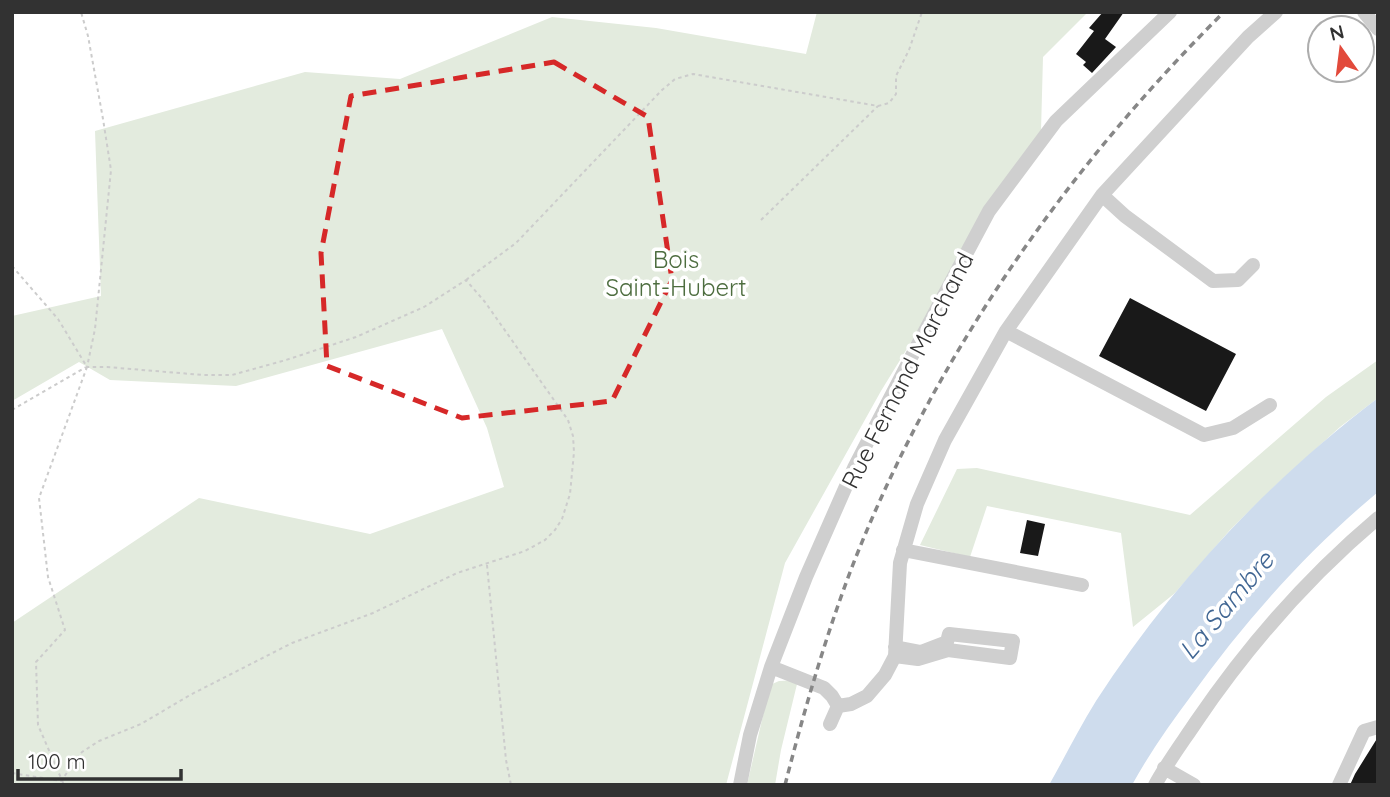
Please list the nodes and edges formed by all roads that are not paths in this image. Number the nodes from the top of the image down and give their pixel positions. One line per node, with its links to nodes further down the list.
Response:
1 (1170, 12): 13 (street, Rue Fernand Marchand)
2 (1276, 12): 5 (street)
3 (1364, 12): 4 (street)
4 (1378, 29)
5 (1102, 195): 6 (street); 7 (street)
6 (1253, 265)
7 (1006, 331): 8 (street); 10 (street)
8 (1270, 405)
9 (1378, 518): 17 (street)
10 (903, 550): 11 (street); 12 (street)
11 (1082, 585)
12 (895, 651): 12 (street); 14 (street)
13 (771, 667): 14 (street); 18 (street, Rue Fernand Marchand)
14 (838, 706): 15 (street)
15 (830, 724)
16 (1378, 727): 21 (street)
17 (1164, 768): 19 (street); 20 (street)
18 (740, 785)
19 (1155, 785)
20 (1194, 785)
21 (1339, 785)

